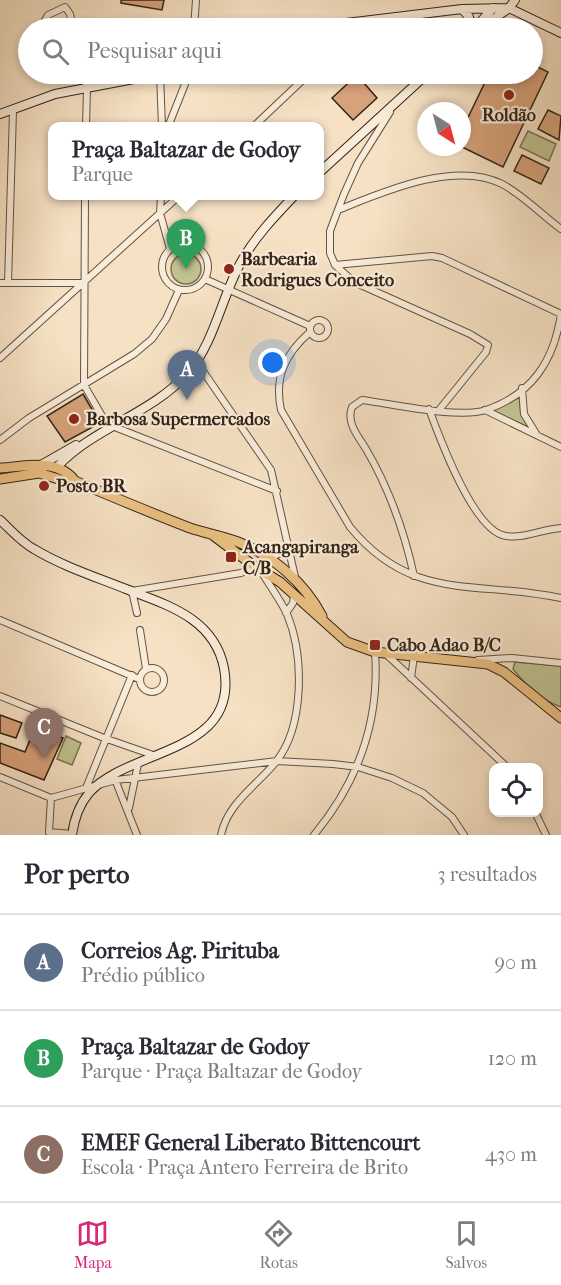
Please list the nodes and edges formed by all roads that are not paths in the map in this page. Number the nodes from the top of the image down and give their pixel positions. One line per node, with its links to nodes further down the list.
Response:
1 (196, 0): 8 (street)
2 (515, 0): 4 (main road)
3 (493, 8): 4 (main road); 5 (main road); 11 (main road)
4 (509, 8): 12 (main road); 13 (main road)
5 (462, 9): 9 (main road); 10 (main road)
6 (46, 18): 7 (street)
7 (71, 18)
8 (195, 18)
9 (401, 18)
10 (469, 18)
11 (483, 18)
12 (495, 18)
13 (530, 18)
14 (543, 24): 15 (main road)
15 (561, 33)
16 (86, 84): 22 (street)
17 (104, 84): 22 (main road)
18 (160, 84): 27 (street)
19 (185, 84): 28 (street)
20 (298, 84): 29 (street)
21 (416, 84): 23 (main road)
22 (87, 87): 24 (main road); 26 (street)
23 (399, 99): 30 (main road); 35 (street)
24 (13, 110): 25 (main road); 42 (street)
25 (0, 114)
26 (86, 122)
27 (162, 122)
28 (170, 122)
29 (257, 122)
30 (324, 168)
31 (85, 200): 43 (street)
32 (161, 200): 36 (street)
33 (174, 200): 36 (street)
34 (290, 200): 44 (main road)
35 (338, 210): 37 (street); 39 (street)
36 (160, 213): 38 (street); 43 (street)
37 (561, 229)
38 (170, 249): 40 (street); 45 (street)
39 (335, 265): 46 (street); 52 (street)
40 (205, 279): 44 (street); 45 (street)
41 (0, 283): 42 (street)
42 (8, 283): 43 (street)
43 (82, 283): 47 (street); 49 (street)
44 (229, 289): 48 (main road); 72 (street)
45 (179, 290): 49 (street)
46 (561, 314): 50 (street)
47 (0, 358)
48 (196, 361): 54 (main road); 65 (street)
49 (84, 385): 54 (street); 56 (street)
50 (522, 388): 53 (street); 55 (street)
51 (429, 409): 52 (street); 67 (street); 72 (street)
52 (439, 410): 53 (street)
53 (485, 410): 55 (street)
54 (110, 427): 57 (main road); 65 (street)
55 (538, 436): 58 (street)
56 (0, 440)
57 (85, 443): 59 (main road); 60 (main road)
58 (561, 447)
59 (41, 465): 60 (main road); 61 (main road)
60 (57, 467): 62 (main road); 64 (main road)
61 (0, 468)
62 (46, 474): 63 (main road); 64 (main road)
63 (0, 479)
64 (75, 481): 68 (main road)
65 (277, 491): 69 (street)
66 (0, 520): 74 (main road)
67 (561, 528)
68 (214, 536): 70 (main road); 71 (main road)
69 (288, 550): 70 (street); 73 (street)
70 (269, 558): 71 (main road); 73 (main road)
71 (258, 568): 74 (street); 75 (main road); 78 (street)
72 (414, 576): 76 (street)
73 (296, 581): 75 (main road); 80 (main road)
74 (132, 591): 77 (street); 96 (main road)
75 (294, 594): 78 (street); 80 (main road)
76 (561, 598)
77 (137, 613)
78 (286, 613): 97 (street)
79 (0, 620): 88 (street)
80 (326, 623): 82 (main road)
81 (140, 630): 87 (street)
82 (375, 652): 83 (main road); 100 (street)
83 (386, 654): 84 (main road); 90 (street)
84 (414, 656): 85 (main road); 90 (street)
85 (472, 661): 86 (street); 92 (main road)
86 (561, 663)
87 (146, 669): 89 (street); 89 (street)
88 (132, 675): 89 (street); 95 (street)
89 (140, 679)
90 (411, 679): 98 (street)
91 (0, 696): 95 (street)
92 (546, 705): 93 (main road); 94 (main road)
93 (561, 710)
94 (561, 718)
95 (104, 738): 96 (street); 105 (street)
96 (157, 756): 99 (main road)
97 (277, 761): 100 (street); 103 (street); 112 (street)
98 (503, 763)
99 (138, 764): 102 (main road); 103 (street)
100 (358, 767): 113 (street); 114 (street)
101 (0, 777): 106 (street)
102 (115, 778): 103 (street); 104 (main road); 107 (street)
103 (134, 779): 107 (street)
104 (99, 784): 105 (street); 110 (main road)
105 (86, 788): 106 (street)
106 (51, 798): 109 (street)
107 (129, 809): 111 (street)
108 (537, 817): 115 (street)
109 (49, 833): 110 (street)
110 (72, 834)
111 (137, 835)
112 (221, 835)
113 (315, 835)
114 (464, 835)
115 (546, 835)

